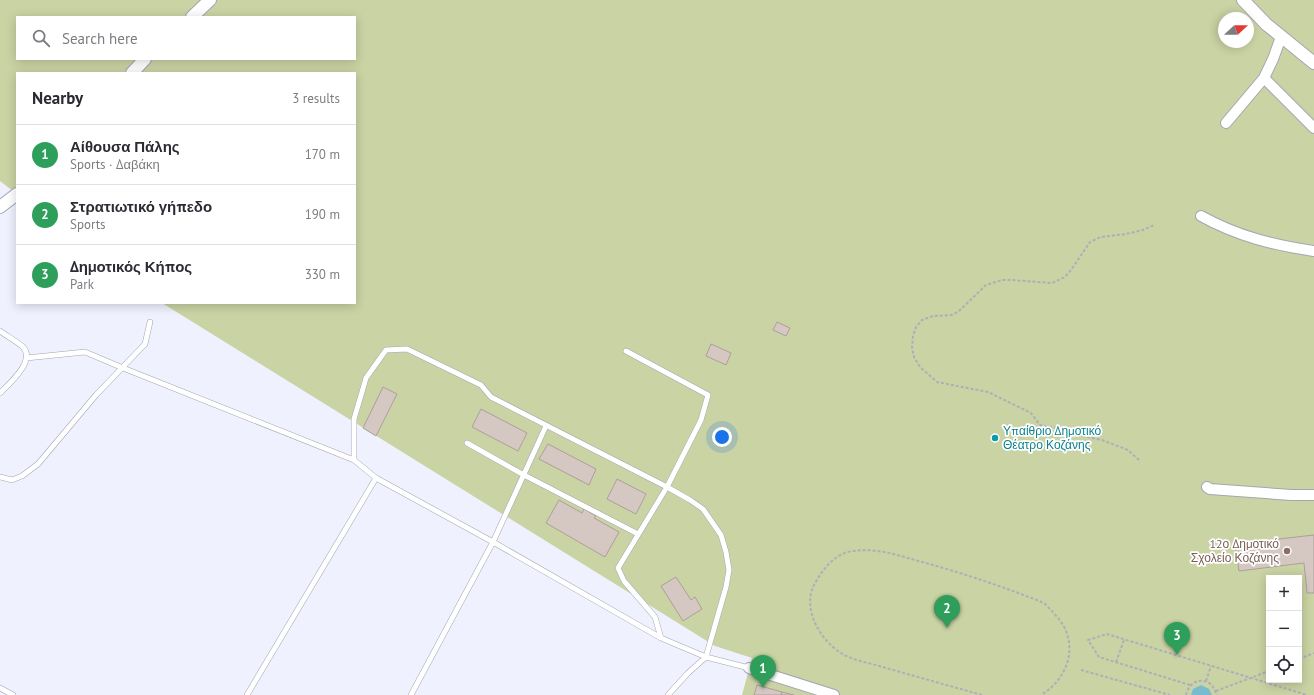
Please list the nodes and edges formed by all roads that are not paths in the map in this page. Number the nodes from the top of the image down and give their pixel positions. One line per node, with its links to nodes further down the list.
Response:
1 (210, 0): 3 (street)
2 (1243, 0): 4 (street)
3 (193, 16)
4 (1280, 36): 6 (street); 8 (street)
5 (144, 60): 7 (street)
6 (1314, 63)
7 (133, 72)
8 (1264, 78): 9 (street); 10 (street)
9 (1226, 123)
10 (1314, 128)
11 (16, 195): 12 (street)
12 (0, 207)
13 (1201, 216): 14 (street)
14 (1314, 251)
15 (150, 322): 19 (lane)
16 (0, 331): 18 (lane)
17 (626, 351): 27 (lane)
18 (26, 358): 19 (lane); 20 (lane)
19 (123, 368): 23 (lane); 25 (lane)
20 (0, 393)
21 (546, 426): 23 (lane); 24 (lane); 27 (lane)
22 (467, 442): 24 (lane)
23 (354, 460): 26 (lane)
24 (524, 475): 30 (lane); 31 (lane)
25 (0, 478)
26 (376, 478): 31 (lane); 37 (lane)
27 (667, 487): 30 (lane); 33 (lane)
28 (1207, 487): 29 (street)
29 (1314, 495)
30 (638, 534): 32 (lane)
31 (493, 542): 32 (lane); 38 (lane)
32 (661, 638): 33 (lane)
33 (706, 657): 34 (lane); 39 (lane)
34 (749, 668): 40 (street)
35 (0, 688): 36 (lane)
36 (13, 695)
37 (247, 695)
38 (411, 695)
39 (668, 695)
40 (834, 695)

